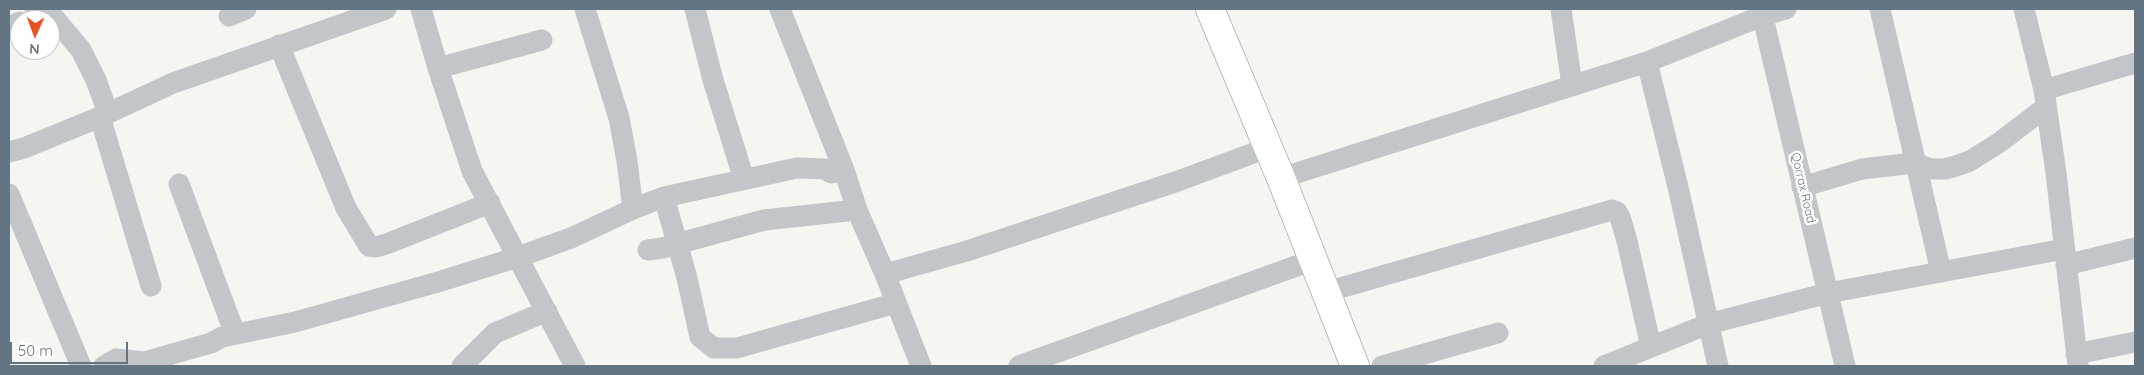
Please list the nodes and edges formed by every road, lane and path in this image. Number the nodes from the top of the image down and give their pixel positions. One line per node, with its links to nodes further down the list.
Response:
1 (386, 9): 14 (street)
2 (420, 9): 17 (street)
3 (585, 9): 32 (street)
4 (695, 9): 26 (street)
5 (780, 9): 24 (street)
6 (1210, 9): 21 (main road)
7 (1561, 9): 18 (street)
8 (1786, 9): 11 (street)
9 (1880, 9): 23 (street)
10 (2024, 9): 19 (street)
11 (1761, 12): 15 (street); 28 (street, Qorrax Road)
12 (60, 25): 20 (street)
13 (542, 40): 17 (street)
14 (278, 45): 20 (street); 31 (street)
15 (1647, 62): 18 (street); 47 (street)
16 (2135, 63): 19 (street)
17 (438, 68): 31 (street)
18 (1572, 85): 25 (street)
19 (2045, 98): 23 (street); 38 (street)
20 (104, 115): 22 (street); 42 (street)
21 (1267, 148): 25 (main road); 41 (street)
22 (9, 152)
23 (1914, 162): 28 (street); 40 (street)
24 (844, 170): 26 (street); 33 (street)
25 (1281, 178): 39 (main road)
26 (744, 179): 30 (street)
27 (179, 184): 49 (street)
28 (1802, 187): 44 (street, Qorrax Road)
29 (9, 194): 54 (street)
30 (664, 197): 32 (street); 34 (street)
31 (490, 203): 37 (street)
32 (633, 209): 37 (street)
33 (857, 210): 34 (street); 41 (street)
34 (677, 243): 36 (street); 45 (street)
35 (2135, 248): 38 (street)
36 (648, 250)
37 (518, 257): 46 (street); 49 (street)
38 (2065, 257): 40 (street); 52 (street)
39 (1313, 260): 43 (main road); 59 (street)
40 (1941, 272): 44 (street)
41 (885, 274): 45 (street)
42 (151, 286)
43 (1326, 292): 51 (street); 60 (main road)
44 (1828, 293): 47 (street); 64 (street, Qorrax Road)
45 (896, 303): 58 (street)
46 (547, 311): 56 (street); 57 (street)
47 (1708, 324): 51 (street); 63 (street)
48 (1498, 333): 61 (street)
49 (235, 334): 53 (street)
50 (2135, 342): 52 (street)
51 (1651, 347): 62 (street)
52 (2077, 360)
53 (145, 364): 55 (street)
54 (81, 366)
55 (104, 366)
56 (462, 366)
57 (575, 366)
58 (921, 366)
59 (1019, 366)
60 (1355, 366)
61 (1382, 366)
62 (1604, 366)
63 (1718, 366)
64 (1844, 366)

